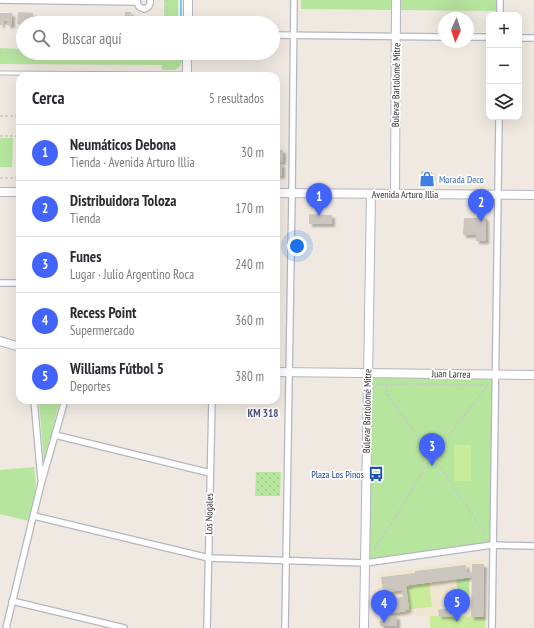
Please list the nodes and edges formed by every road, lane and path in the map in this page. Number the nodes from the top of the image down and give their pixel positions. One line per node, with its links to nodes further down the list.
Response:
1 (0, 0): 8 (street)
2 (150, 0): 8 (street)
3 (167, 0): 10 (path)
4 (188, 0): 11 (street)
5 (294, 0): 13 (street)
6 (396, 0): 14 (street, Bulevar Bartolomé Mitre)
7 (500, 0): 9 (street)
8 (137, 1)
9 (500, 12)
10 (167, 16)
11 (188, 16)
12 (280, 35): 13 (street)
13 (293, 35): 14 (street); 36 (street)
14 (396, 36): 15 (street); 38 (street, Bulevar Bartolomé Mitre)
15 (438, 37)
16 (474, 37): 17 (street)
17 (486, 37)
18 (522, 38): 19 (street)
19 (534, 38)
20 (0, 53): 21 (path)
21 (16, 53)
22 (187, 60): 23 (street)
23 (187, 72)
24 (0, 73): 25 (lane)
25 (16, 73)
26 (0, 116): 27 (path)
27 (16, 116)
28 (499, 120): 39 (street)
29 (0, 136): 30 (path)
30 (16, 136)
31 (0, 178): 32 (path)
32 (16, 178)
33 (0, 192): 34 (street)
34 (16, 192)
35 (280, 193): 36 (street, Avenida Arturo Illia)
36 (292, 193): 37 (street, Avenida Arturo Illia); 46 (street)
37 (371, 194): 38 (street, Avenida Arturo Illia); 47 (street, Bulevar Bartolomé Mitre)
38 (395, 194): 39 (street, Avenida Arturo Illia)
39 (498, 195): 40 (street, Avenida Arturo Illia); 48 (street)
40 (534, 195)
41 (0, 283): 42 (street)
42 (16, 283)
43 (0, 341): 44 (street)
44 (16, 346)
45 (280, 372): 46 (street, Juan Larrea)
46 (289, 372): 47 (street, Juan Larrea); 68 (street)
47 (368, 373): 48 (street, Juan Larrea); 50 (street, Bulevar Bartolomé Mitre)
48 (495, 375): 49 (street, Juan Larrea); 64 (street)
49 (534, 375)
50 (368, 384): 51 (path); 69 (street, Bulevar Bartolomé Mitre)
51 (386, 384): 56 (path); 57 (path)
52 (34, 404): 61 (street)
53 (64, 404): 55 (street)
54 (212, 404): 60 (street, Los Nogales)
55 (55, 435): 60 (street); 61 (street)
56 (426, 448): 57 (path); 58 (path)
57 (439, 448): 59 (path)
58 (430, 459): 59 (path); 66 (path)
59 (435, 459): 63 (path)
60 (210, 473): 67 (street, Los Nogales)
61 (41, 484): 62 (street)
62 (34, 516): 67 (street); 70 (street)
63 (484, 534)
64 (492, 545): 65 (street); 69 (street); 76 (street)
65 (534, 546)
66 (374, 550)
67 (209, 558): 68 (street); 73 (street, Los Nogales)
68 (286, 560): 69 (street); 74 (street)
69 (365, 563): 75 (street, Bulevar Bartolomé Mitre)
70 (12, 601): 71 (street); 72 (street)
71 (6, 628)
72 (124, 628)
73 (207, 628)
74 (285, 628)
75 (364, 628)
76 (492, 628)

